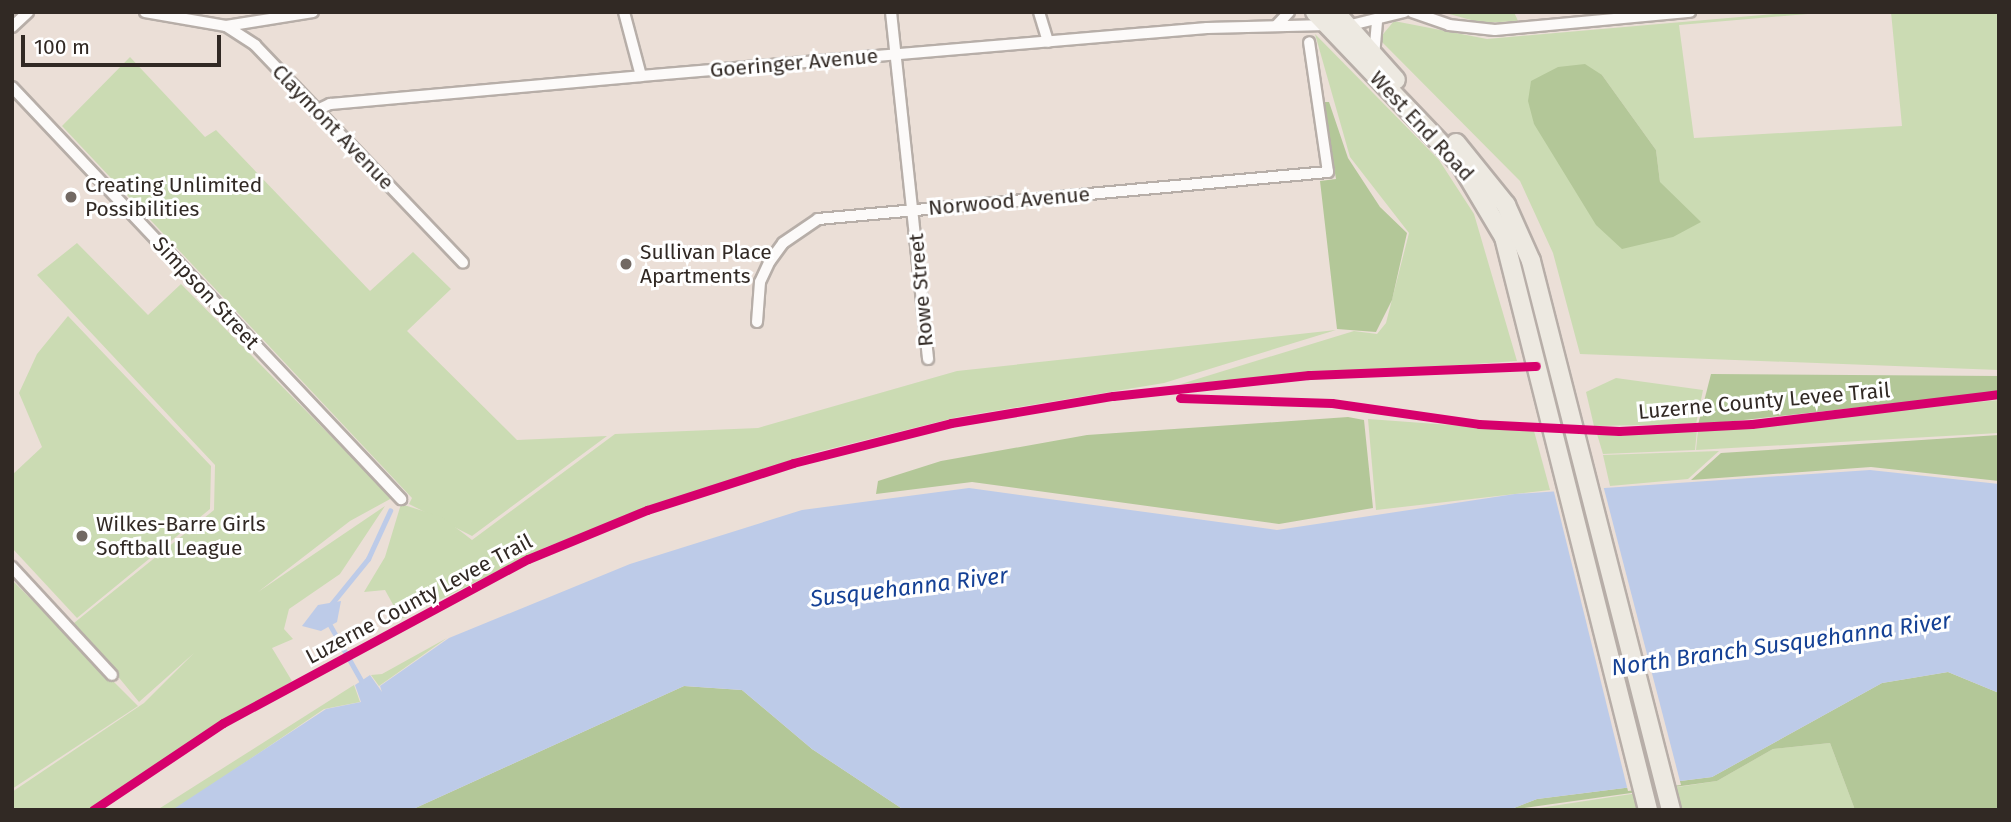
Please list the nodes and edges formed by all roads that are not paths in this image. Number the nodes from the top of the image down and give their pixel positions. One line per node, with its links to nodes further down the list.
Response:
1 (28, 12): 16 (street)
2 (145, 12): 13 (street, Claymont Avenue)
3 (313, 12): 13 (street)
4 (624, 12): 21 (street)
5 (891, 12): 19 (street, Rowe Street)
6 (1039, 12): 18 (street)
7 (1289, 12): 14 (street)
8 (1404, 12): 11 (street)
9 (1412, 12): 10 (street)
10 (1690, 12)
11 (1373, 16): 15 (street); 20 (street)
12 (1325, 17): 14 (street, Goeringer Avenue); 15 (main road, West End Road); 31 (main road, West End Road)
13 (226, 26): 23 (street, Claymont Avenue)
14 (1276, 26): 18 (street, Goeringer Avenue)
15 (1348, 26): 20 (main road, West End Road)
16 (12, 27)
17 (1309, 42): 24 (street, Norwood Avenue)
18 (1048, 43): 19 (street, Goeringer Avenue)
19 (900, 54): 21 (street, Goeringer Avenue); 24 (street, Rowe Street)
20 (1374, 56): 32 (main road, West End Road)
21 (641, 76): 23 (street, Goeringer Avenue)
22 (12, 87): 28 (street, Simpson Street)
23 (315, 111): 25 (street, Claymont Avenue)
24 (914, 209): 26 (street, Norwood Avenue); 27 (street, Rowe Street)
25 (463, 262)
26 (757, 321)
27 (928, 359)
28 (401, 499)
29 (12, 567): 30 (street)
30 (112, 675)
31 (1648, 810)
32 (1671, 810)

